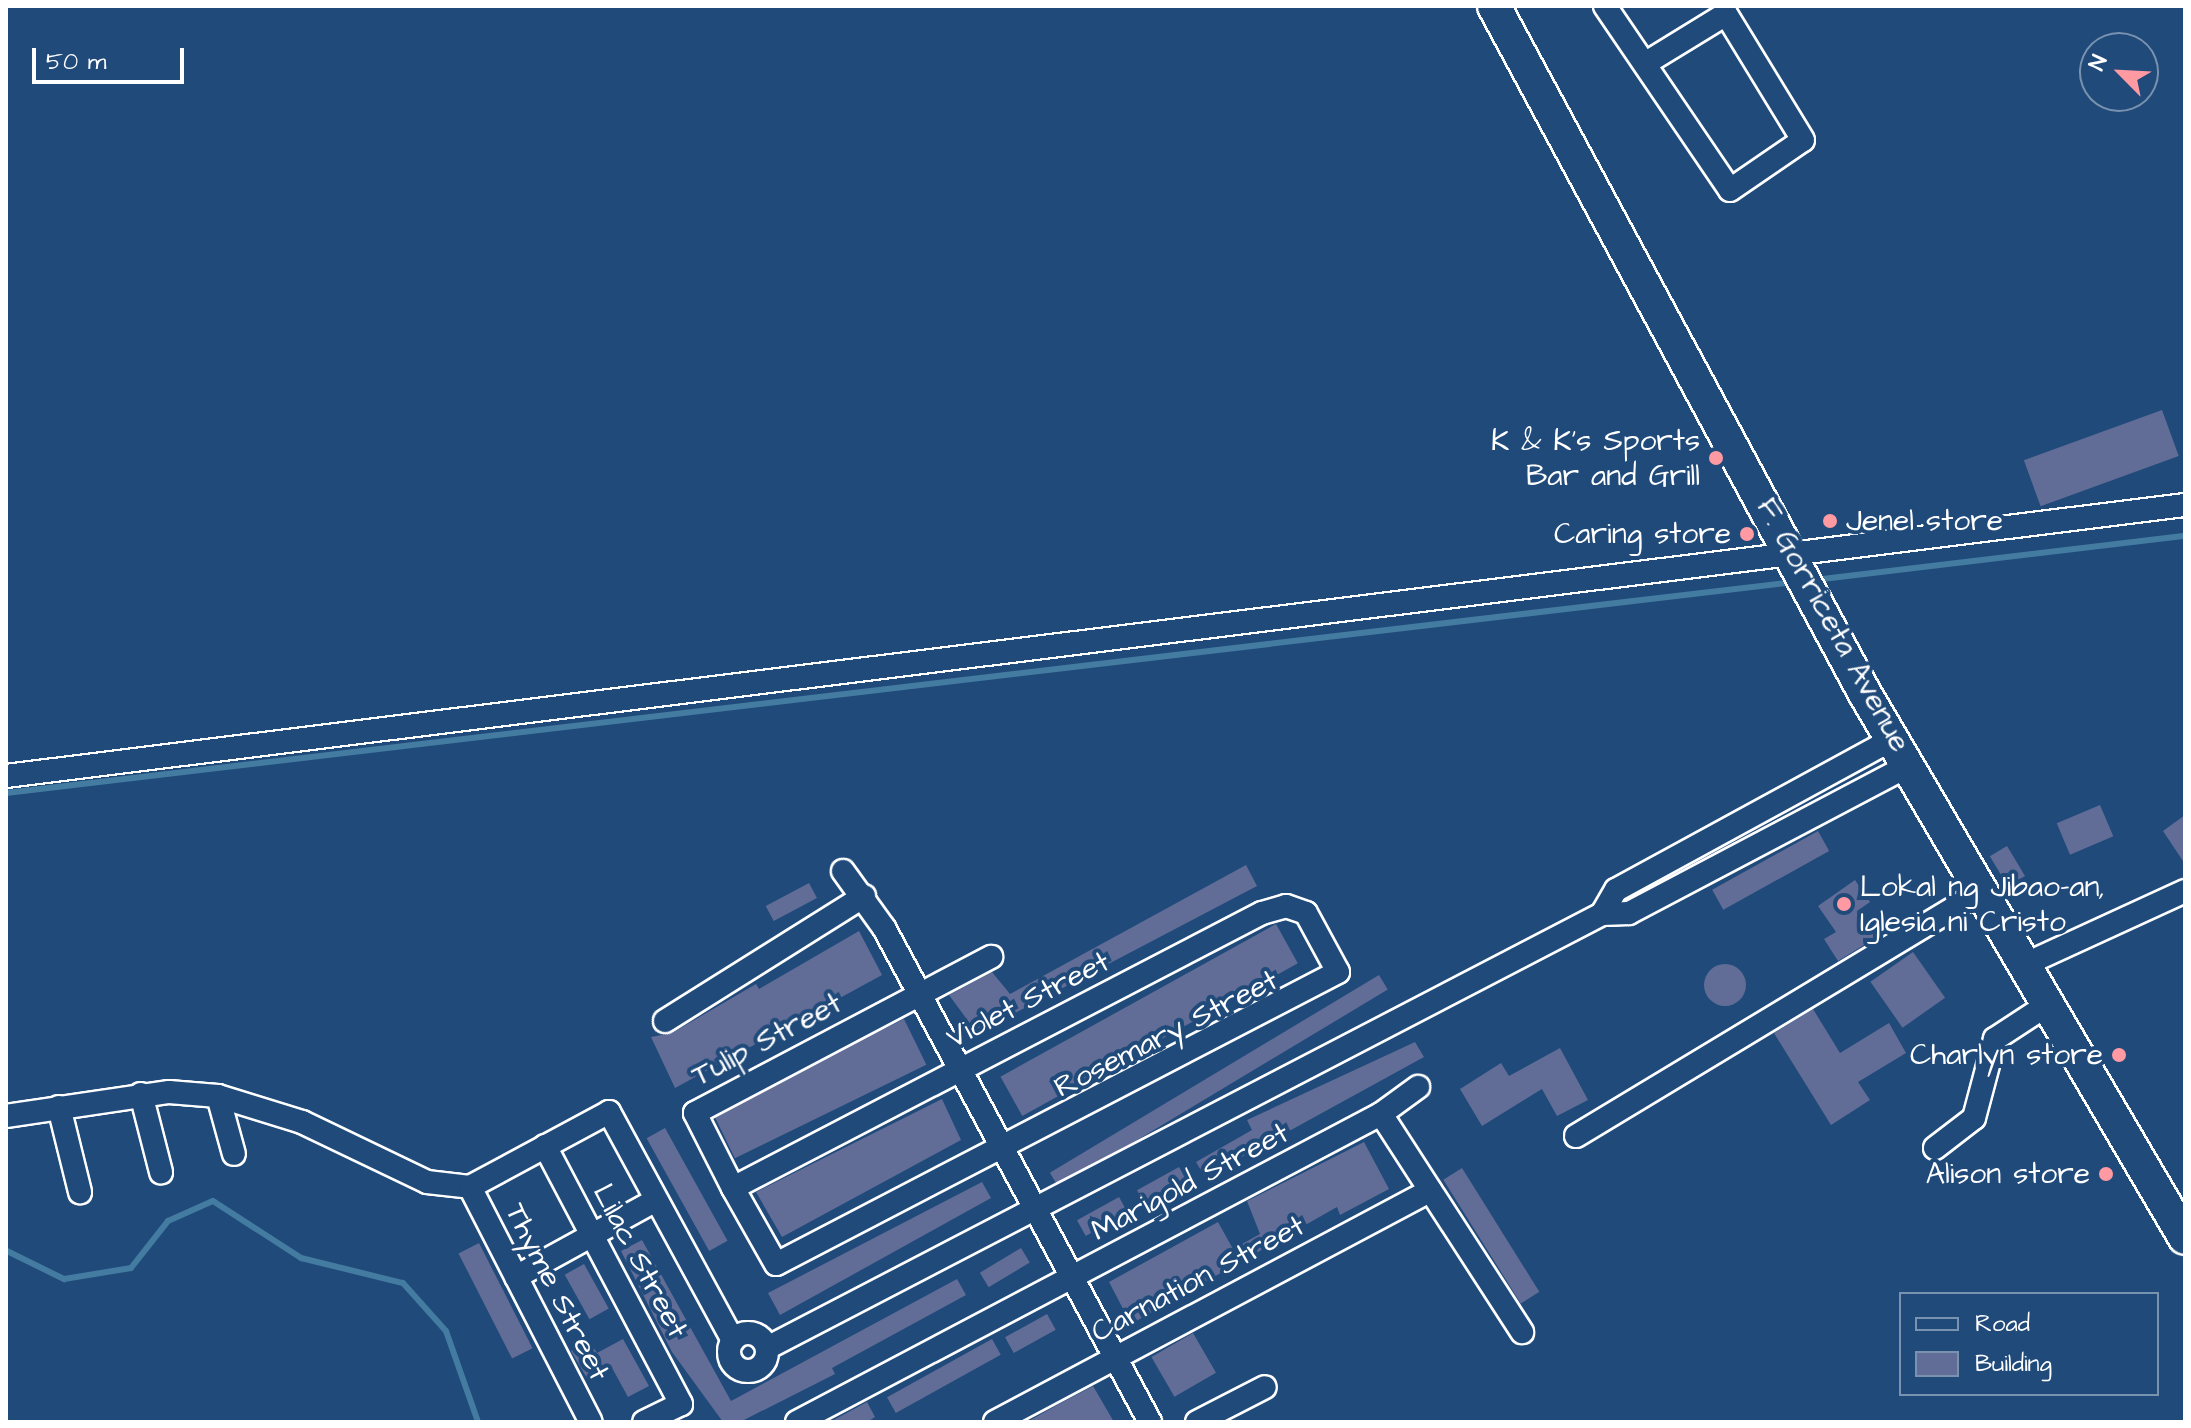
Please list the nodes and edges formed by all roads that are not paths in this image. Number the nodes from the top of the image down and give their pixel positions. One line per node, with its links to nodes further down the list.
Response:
1 (1494, 6): 5 (main road, F. Gorriceta Avenue)
2 (1605, 6): 3 (street)
3 (1646, 63): 3 (street)
4 (2185, 505): 5 (street)
5 (1790, 549): 6 (main road, F. Gorriceta Avenue); 7 (street)
6 (1901, 752): 9 (main road, F. Gorriceta Avenue); 12 (street); 12 (street)
7 (6, 776)
8 (843, 871): 11 (street)
9 (1982, 891): 15 (main road, F. Gorriceta Avenue); 26 (street)
10 (2185, 891): 15 (street)
11 (864, 896): 16 (street); 18 (street)
12 (1602, 914): 37 (street)
13 (991, 957): 16 (street, Tulip Street)
14 (1334, 959): 19 (street, Violet Street); 29 (street, Rosemary Street)
15 (2024, 965): 17 (main road, F. Gorriceta Avenue)
16 (920, 995): 19 (street); 33 (street, Tulip Street)
17 (2047, 1005): 28 (street); 39 (main road, F. Gorriceta Avenue)
18 (665, 1021)
19 (959, 1068): 29 (street); 33 (street, Violet Street)
20 (1418, 1087): 24 (street, Marigold Street)
21 (141, 1094): 22 (street); 23 (street); 31 (street)
22 (218, 1096): 30 (street); 32 (street)
23 (59, 1107): 25 (street); 35 (street)
24 (1381, 1114): 34 (street); 41 (street, Marigold Street)
25 (6, 1116)
26 (1576, 1136)
27 (545, 1146): 32 (street); 36 (street); 38 (street, Lilac Street)
28 (1935, 1148)
29 (1004, 1152): 33 (street, Tulip Street); 37 (street)
30 (234, 1154)
31 (161, 1172)
32 (470, 1187): 40 (street, Thyme Street)
33 (733, 1188)
34 (1430, 1191): 42 (street); 45 (street, Carnation Street)
35 (80, 1192)
36 (654, 1201): 38 (street); 43 (street)
37 (1034, 1208): 41 (street); 44 (street)
38 (592, 1235): 40 (street); 48 (street, Lilac Street)
39 (2185, 1238)
40 (516, 1277): 47 (street, Thyme Street)
41 (1072, 1279): 45 (street); 49 (street, Marigold Street)
42 (1522, 1332)
43 (733, 1340): 44 (street); 44 (street)
44 (767, 1348)
45 (1115, 1357): 50 (street, Carnation Street); 51 (street)
46 (1265, 1387): 52 (street)
47 (591, 1422)
48 (644, 1422)
49 (797, 1422)
50 (995, 1422)
51 (1150, 1422)
52 (1197, 1422)

